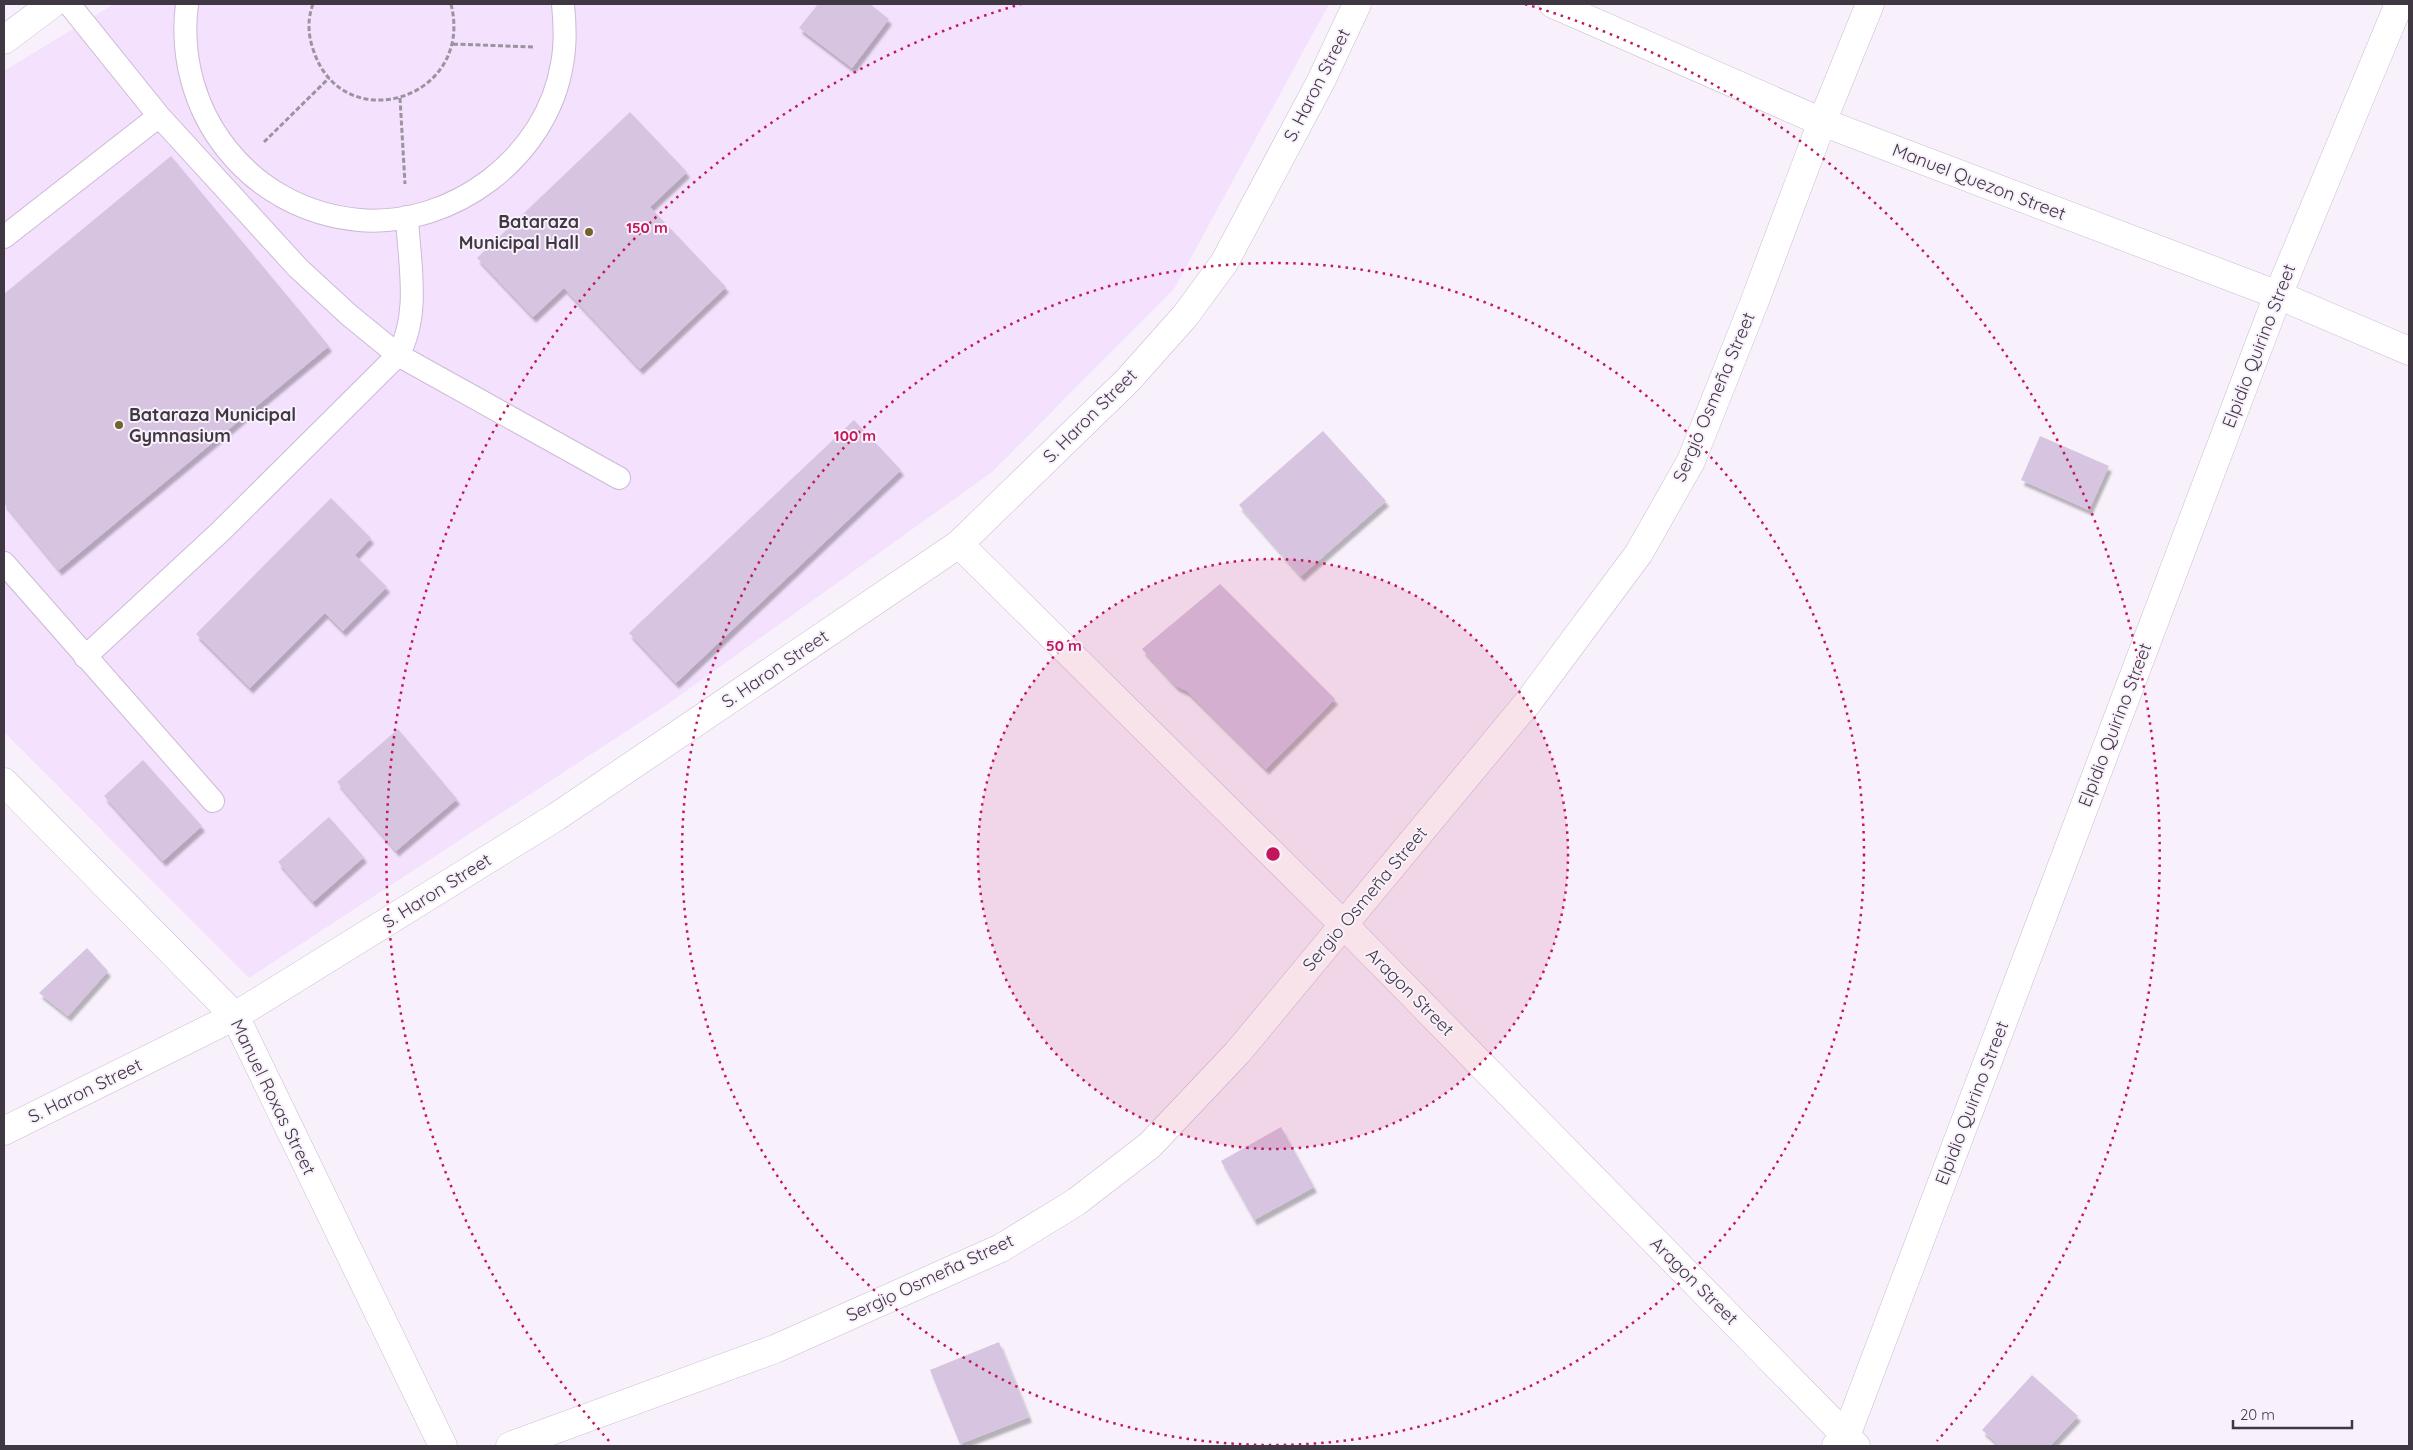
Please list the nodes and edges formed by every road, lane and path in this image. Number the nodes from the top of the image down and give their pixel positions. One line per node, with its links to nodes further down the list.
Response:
1 (52, 4): 11 (street)
2 (69, 4): 16 (lane)
3 (187, 4): 18 (lane)
4 (313, 4): 14 (path)
5 (451, 4): 12 (path)
6 (563, 4): 13 (lane)
7 (1356, 4): 25 (street, S. Haron Street)
8 (1553, 4): 17 (street, Manuel Quezon Street)
9 (1870, 4): 17 (street, Sergio Osmeña Street)
10 (2399, 4): 21 (street, Elpidio Quirino Street)
11 (4, 40)
12 (453, 44): 13 (path); 15 (path)
13 (564, 49): 19 (lane)
14 (329, 78): 15 (path); 18 (path)
15 (400, 98): 19 (path)
16 (159, 116): 20 (lane); 23 (lane)
17 (1822, 122): 21 (street, Manuel Quezon Street); 30 (street, Sergio Osmeña Street)
18 (240, 165): 19 (lane)
19 (407, 217): 23 (lane)
20 (4, 237)
21 (2278, 295): 22 (street, Manuel Quezon Street); 33 (street, Elpidio Quirino Street)
22 (2409, 351)
23 (398, 355): 24 (lane); 27 (lane)
24 (619, 478)
25 (959, 544): 30 (street, Aragon Street); 31 (street, S. Haron Street)
26 (4, 563): 27 (lane)
27 (85, 657): 29 (lane)
28 (4, 782): 31 (street, Manuel Roxas Street)
29 (213, 801)
30 (1344, 925): 33 (street, Aragon Street); 35 (street, Sergio Osmeña Street)
31 (235, 1016): 32 (street, S. Haron Street); 34 (street, Manuel Roxas Street)
32 (4, 1131)
33 (1846, 1443)
34 (443, 1446)
35 (510, 1446)

